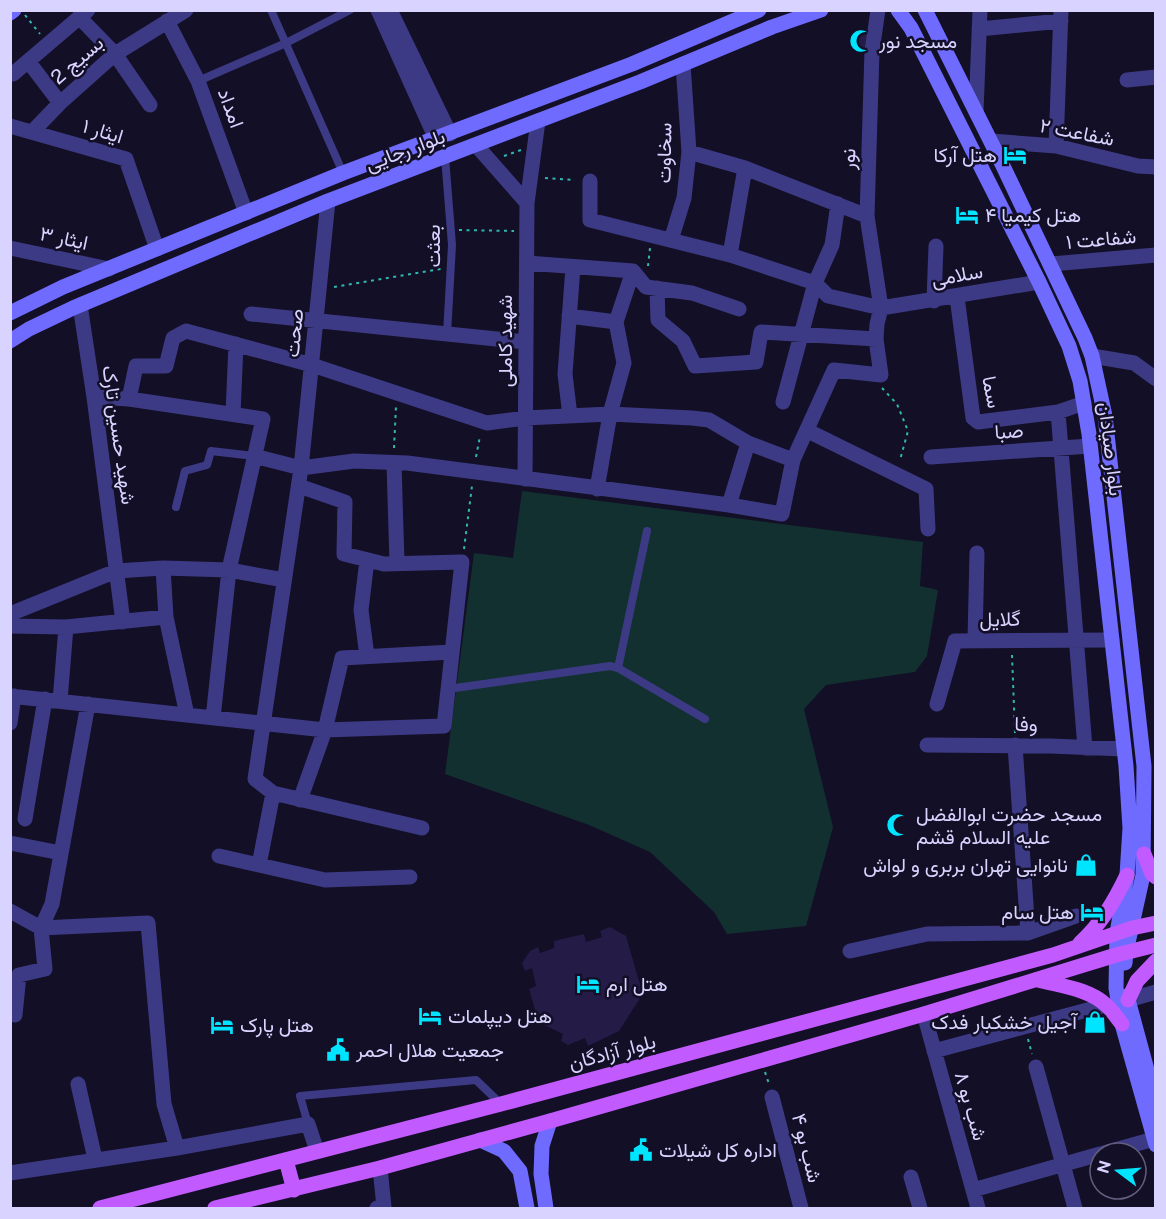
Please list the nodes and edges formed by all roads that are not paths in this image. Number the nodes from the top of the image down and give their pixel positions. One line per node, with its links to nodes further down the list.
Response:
1 (14, 10): 13 (main road)
2 (186, 10): 17 (street, بسیج 2)
3 (271, 10): 19 (lane)
4 (350, 10): 19 (lane)
5 (378, 10): 33 (street)
6 (390, 10): 33 (street)
7 (759, 10): 15 (main road, بلوار رجایی)
8 (821, 10): 22 (main road, بلوار رجایی)
9 (878, 10): 47 (street, نور)
10 (898, 10): 61 (main road, بلوار صیادان)
11 (925, 10): 29 (main road, بلوار صیادان)
12 (980, 10): 18 (street)
13 (10, 13)
14 (83, 14): 20 (street); 21 (street)
15 (733, 16): 33 (main road, بلوار رجایی)
16 (1061, 16): 18 (street); 36 (street)
17 (167, 21): 20 (street, بسیج 2); 26 (street, امداد)
18 (979, 29): 29 (street)
19 (286, 43): 26 (lane); 41 (lane)
20 (115, 54): 27 (street, بسیج 2); 28 (street)
21 (28, 61): 23 (street); 27 (street)
22 (683, 64): 30 (main road, بلوار رجایی); 37 (street, سخاوت)
23 (13, 74)
24 (1155, 77): 25 (street)
25 (1127, 80)
26 (198, 81): 46 (street, امداد)
27 (60, 103): 32 (street, بسیج 2)
28 (150, 105)
29 (976, 112): 34 (main road, بلوار صیادان)
30 (538, 121): 35 (main road, بلوار رجایی); 44 (street, شهید کاملی)
31 (10, 126): 32 (street, ایثار ۱)
32 (33, 131): 52 (street, ایثار ۱)
33 (443, 136): 41 (main road, بلوار رجایی)
34 (991, 141): 36 (street, شفاعت ۲); 56 (main road, بلوار صیادان)
35 (476, 145): 38 (main road, بلوار رجایی); 44 (street)
36 (1056, 146): 39 (street, شفاعت ۲)
37 (689, 152): 40 (street); 49 (street, سخاوت)
38 (445, 157): 43 (main road, بلوار رجایی); 74 (lane, بعثت)
39 (1155, 167)
40 (745, 168): 45 (street); 53 (street)
41 (343, 173): 46 (main road, بلوار رجایی)
42 (590, 181): 49 (street)
43 (328, 201): 48 (main road, بلوار رجایی); 71 (street, صحت)
44 (527, 202): 55 (street, شهید کاملی)
45 (838, 204): 47 (street); 60 (street)
46 (246, 213): 48 (main road); 52 (main road, بلوار رجایی)
47 (867, 216): 66 (street, نور)
48 (253, 233): 65 (main road, بلوار رجایی)
49 (671, 240): 53 (street)
50 (936, 246): 64 (street)
51 (10, 248): 58 (street, ایثار ۳)
52 (157, 249): 58 (main road, بلوار رجایی)
53 (730, 255): 60 (street)
54 (1155, 255): 56 (street, شفاعت ۱)
55 (527, 263): 57 (street); 77 (street, شهید کاملی)
56 (1051, 264): 79 (main road, بلوار صیادان)
57 (573, 267): 59 (street); 70 (street)
58 (109, 269): 68 (main road, بلوار رجایی)
59 (633, 272): 62 (street); 72 (street)
60 (815, 282): 66 (street); 73 (street)
61 (1039, 282): 63 (street, سلامی); 85 (main road, بلوار صیادان)
62 (652, 288): 67 (street); 73 (street)
63 (957, 297): 64 (street, سلامی); 86 (street, سما)
64 (934, 301): 66 (street, سلامی)
65 (80, 305): 76 (main road, بلوار رجایی); 82 (street, شهید حسین تارک)
66 (881, 308): 75 (street, نور)
67 (739, 309)
68 (10, 313)
69 (252, 314): 71 (street)
70 (569, 316): 72 (street); 89 (street)
71 (316, 321): 74 (street); 80 (street, صحت)
72 (616, 322): 88 (street)
73 (801, 333): 75 (street); 84 (street)
74 (447, 334): 77 (street)
75 (876, 339): 91 (street, نور)
76 (10, 341)
77 (526, 342): 90 (street, شهید کاملی)
78 (236, 344): 80 (street); 83 (street); 87 (street)
79 (1092, 356): 81 (street); 141 (main road, بلوار صیادان)
80 (312, 365): 90 (street); 99 (street, صحت)
81 (1153, 376)
82 (94, 397): 83 (street); 112 (street, شهید حسین تارک)
83 (129, 399): 87 (street)
84 (783, 402)
85 (1084, 403): 86 (street, سما); 93 (main road, بلوار صیادان)
86 (1058, 412): 94 (street)
87 (233, 414): 95 (street)
88 (610, 414): 89 (street); 92 (street); 102 (street)
89 (570, 416): 90 (street)
90 (525, 418): 100 (street, شهید کاملی)
91 (808, 431): 97 (street); 105 (street)
92 (748, 443): 97 (street); 103 (street)
93 (1090, 446): 94 (street, صبا); 120 (main road, بلوار صیادان)
94 (1062, 449): 96 (street, صبا); 119 (street)
95 (254, 456): 99 (street); 104 (lane); 111 (street)
96 (932, 457)
97 (793, 460): 103 (street)
98 (394, 463): 99 (street); 100 (street); 109 (street)
99 (301, 468): 101 (street, صحت)
100 (525, 479): 102 (street)
101 (299, 486): 108 (street); 113 (street, صحت)
102 (597, 489): 103 (street)
103 (729, 505)
104 (176, 507)
105 (928, 529)
106 (647, 531): 124 (lane)
107 (977, 553): 121 (street)
108 (367, 560): 109 (street); 123 (street)
109 (397, 563): 122 (street)
110 (163, 568): 111 (street); 112 (street); 115 (street)
111 (230, 570): 113 (street); 131 (street)
112 (116, 571): 114 (street); 116 (street, شهید حسین تارک)
113 (284, 580): 134 (street, صحت)
114 (10, 614)
115 (166, 617): 116 (street); 130 (street)
116 (123, 622): 118 (street)
117 (10, 626): 118 (street)
118 (66, 627): 127 (street)
119 (1077, 639): 120 (street, گلایل); 121 (street, گلایل); 138 (street)
120 (1112, 639): 139 (main road, بلوار صیادان)
121 (975, 640): 129 (street, گلایل)
122 (452, 652): 123 (street); 125 (street)
123 (368, 656): 135 (street)
124 (618, 668): 125 (lane); 132 (lane)
125 (447, 690): 135 (street)
126 (12, 696): 127 (street); 133 (street)
127 (52, 700): 128 (street); 144 (street)
128 (88, 704): 130 (street); 147 (street)
129 (937, 704)
130 (187, 715): 131 (street)
131 (213, 718): 134 (street)
132 (705, 719)
133 (10, 723)
134 (262, 723): 135 (street); 142 (street, صحت)
135 (325, 730): 143 (street)
136 (927, 745): 137 (street, وفا)
137 (1015, 745): 138 (street, وفا); 159 (street)
138 (1086, 748): 139 (street, وفا)
139 (1124, 749): 140 (main road, بلوار صیادان)
140 (1126, 766): 141 (main road); 151 (main road, بلوار صیادان)
141 (1144, 766): 148 (main road, بلوار صیادان)
142 (273, 793): 143 (street); 150 (street)
143 (300, 800): 145 (street)
144 (25, 819)
145 (422, 828)
146 (10, 843): 147 (street)
147 (61, 853): 157 (street)
148 (1144, 854): 153 (main road); 158 (main road, بلوار صیادان)
149 (219, 856): 150 (street)
150 (259, 865): 152 (street)
151 (1127, 875): 158 (main road, بلوار صیادان); 161 (main road)
152 (410, 877)
153 (1155, 877)
154 (10, 911): 157 (street)
155 (1076, 916): 159 (street)
156 (1155, 923): 158 (main road, بلوار آزادگان)
157 (41, 928): 170 (street); 184 (street)
158 (1125, 931): 161 (main road, بلوار آزادگان); 163 (main road)
159 (1028, 933): 162 (street)
160 (1155, 945): 163 (main road)
161 (1075, 948): 171 (main road, بلوار آزادگان)
162 (850, 951)
163 (1121, 953): 165 (main road); 167 (main road); 172 (main road)
164 (1155, 961): 167 (main road)
165 (1038, 980): 168 (main road); 169 (main road)
166 (1155, 992): 167 (street)
167 (1128, 1000): 178 (main road)
168 (1106, 1005): 172 (main road); 174 (street)
169 (924, 1014): 173 (main road); 174 (street, شب بو ۸)
170 (15, 1015)
171 (816, 1019): 173 (main road); 179 (main road, بلوار آزادگان)
172 (1122, 1024): 183 (main road)
173 (823, 1043): 180 (main road)
174 (934, 1052): 194 (street, شب بو ۸)
175 (1035, 1067): 189 (street)
176 (78, 1084): 187 (street)
177 (772, 1097): 200 (street, شب بو ۴)
178 (1155, 1103)
179 (501, 1104): 181 (lane); 185 (main road, بلوار آزادگان)
180 (550, 1121): 182 (main road); 199 (main road)
181 (308, 1124): 184 (street); 185 (street)
182 (480, 1140): 190 (main road); 198 (main road)
183 (1155, 1142)
184 (177, 1149): 187 (street)
185 (317, 1151): 188 (main road, بلوار آزادگان)
186 (1088, 1158): 189 (street)
187 (95, 1160): 191 (street)
188 (286, 1160): 193 (main road); 195 (main road, بلوار آزادگان)
189 (1063, 1165): 194 (street); 203 (street)
190 (380, 1168): 193 (main road); 197 (street)
191 (10, 1173)
192 (911, 1177): 201 (street)
193 (294, 1190): 196 (main road)
194 (973, 1190): 202 (street, شب بو ۸)
195 (100, 1209)
196 (215, 1209)
197 (377, 1209)
198 (527, 1209)
199 (546, 1209)
200 (801, 1209)
201 (920, 1209)
202 (978, 1209)
203 (1075, 1209)

